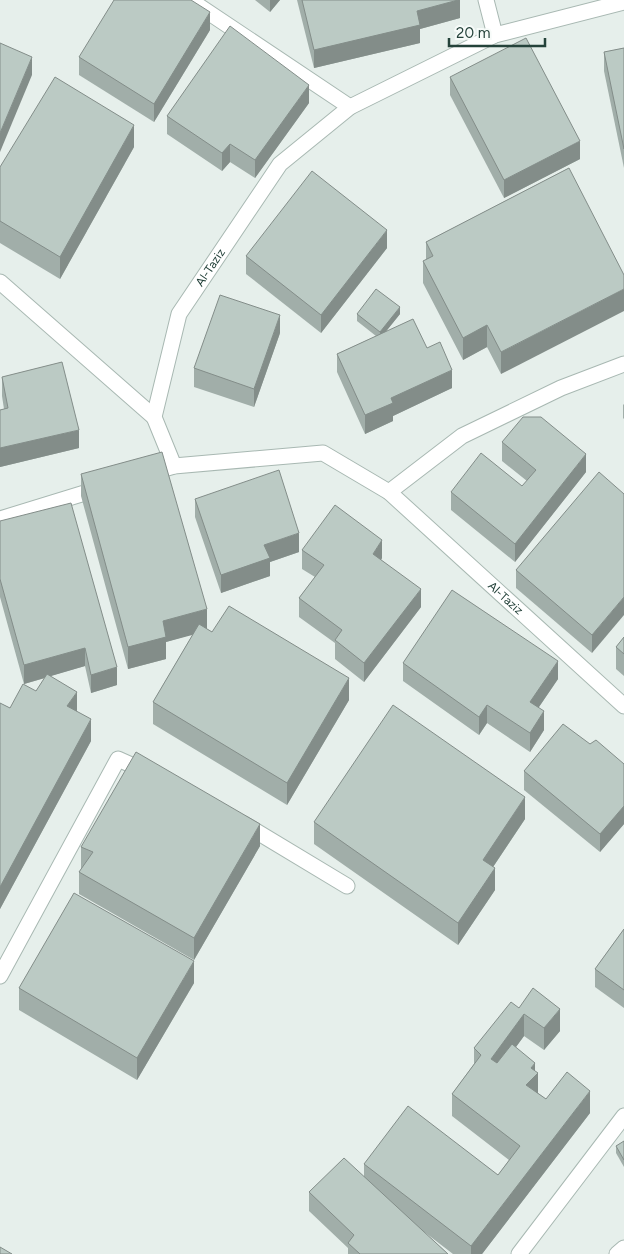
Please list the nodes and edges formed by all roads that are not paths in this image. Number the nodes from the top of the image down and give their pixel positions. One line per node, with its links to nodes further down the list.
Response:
1 (190, 0): 5 (street)
2 (486, 0): 4 (street)
3 (624, 2): 4 (street, Al-Taziz)
4 (495, 35): 5 (street, Al-Taziz)
5 (350, 107): 8 (street, Al-Taziz)
6 (0, 282): 8 (street)
7 (624, 364): 12 (street)
8 (154, 417): 9 (street)
9 (174, 466): 10 (street, Al-Taziz); 12 (street, Al-Taziz)
10 (137, 477)
11 (119, 483): 13 (street)
12 (388, 492): 14 (street, Al-Taziz)
13 (0, 519)
14 (624, 706)
15 (159, 777): 18 (street)
16 (236, 819): 17 (street)
17 (347, 886)
18 (0, 976)
19 (624, 1116): 21 (street)
20 (624, 1248): 22 (street)
21 (519, 1254)
22 (617, 1254)

